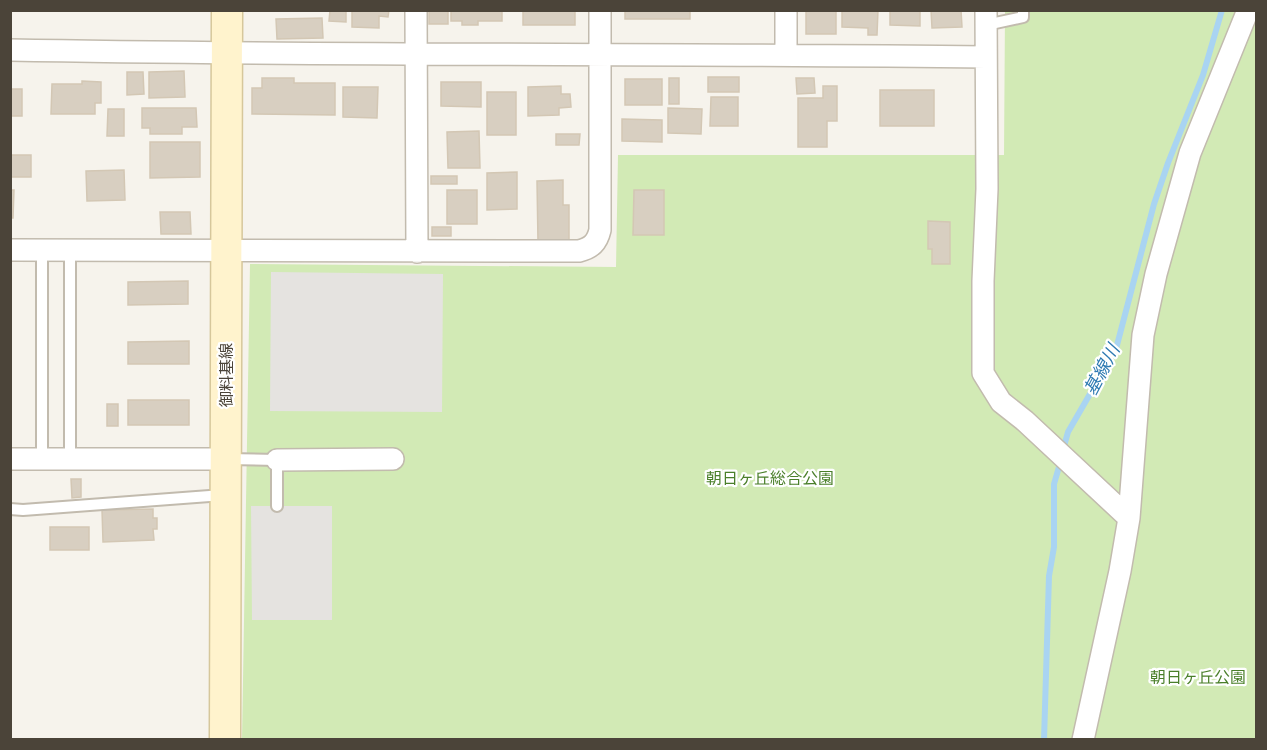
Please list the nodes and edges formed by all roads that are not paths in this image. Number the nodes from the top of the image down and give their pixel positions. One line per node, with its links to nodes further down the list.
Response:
1 (227, 10): 10 (street, 御料基線)
2 (416, 10): 9 (street)
3 (600, 10): 11 (street)
4 (786, 10): 12 (street)
5 (1023, 10): 7 (lane)
6 (1248, 10): 28 (street)
7 (986, 18): 13 (street)
8 (10, 50): 10 (street)
9 (417, 53): 10 (street); 11 (street); 18 (street)
10 (227, 54): 17 (street, 御料基線)
11 (600, 54): 12 (street); 18 (street)
12 (786, 54): 13 (street)
13 (986, 57): 28 (street)
14 (10, 250): 15 (street)
15 (42, 250): 16 (street); 20 (lane)
16 (70, 250): 17 (street); 21 (lane)
17 (227, 251): 18 (street); 22 (street, 御料基線)
18 (417, 252)
19 (10, 459): 20 (street)
20 (42, 459): 21 (street)
21 (70, 459): 22 (street)
22 (226, 459): 24 (lane); 25 (street, 御料基線)
23 (393, 459): 24 (street)
24 (277, 460): 26 (lane)
25 (226, 494): 27 (lane); 29 (street, 御料基線)
26 (277, 506)
27 (10, 509)
28 (1129, 518): 30 (street)
29 (225, 740)
30 (1083, 740)

